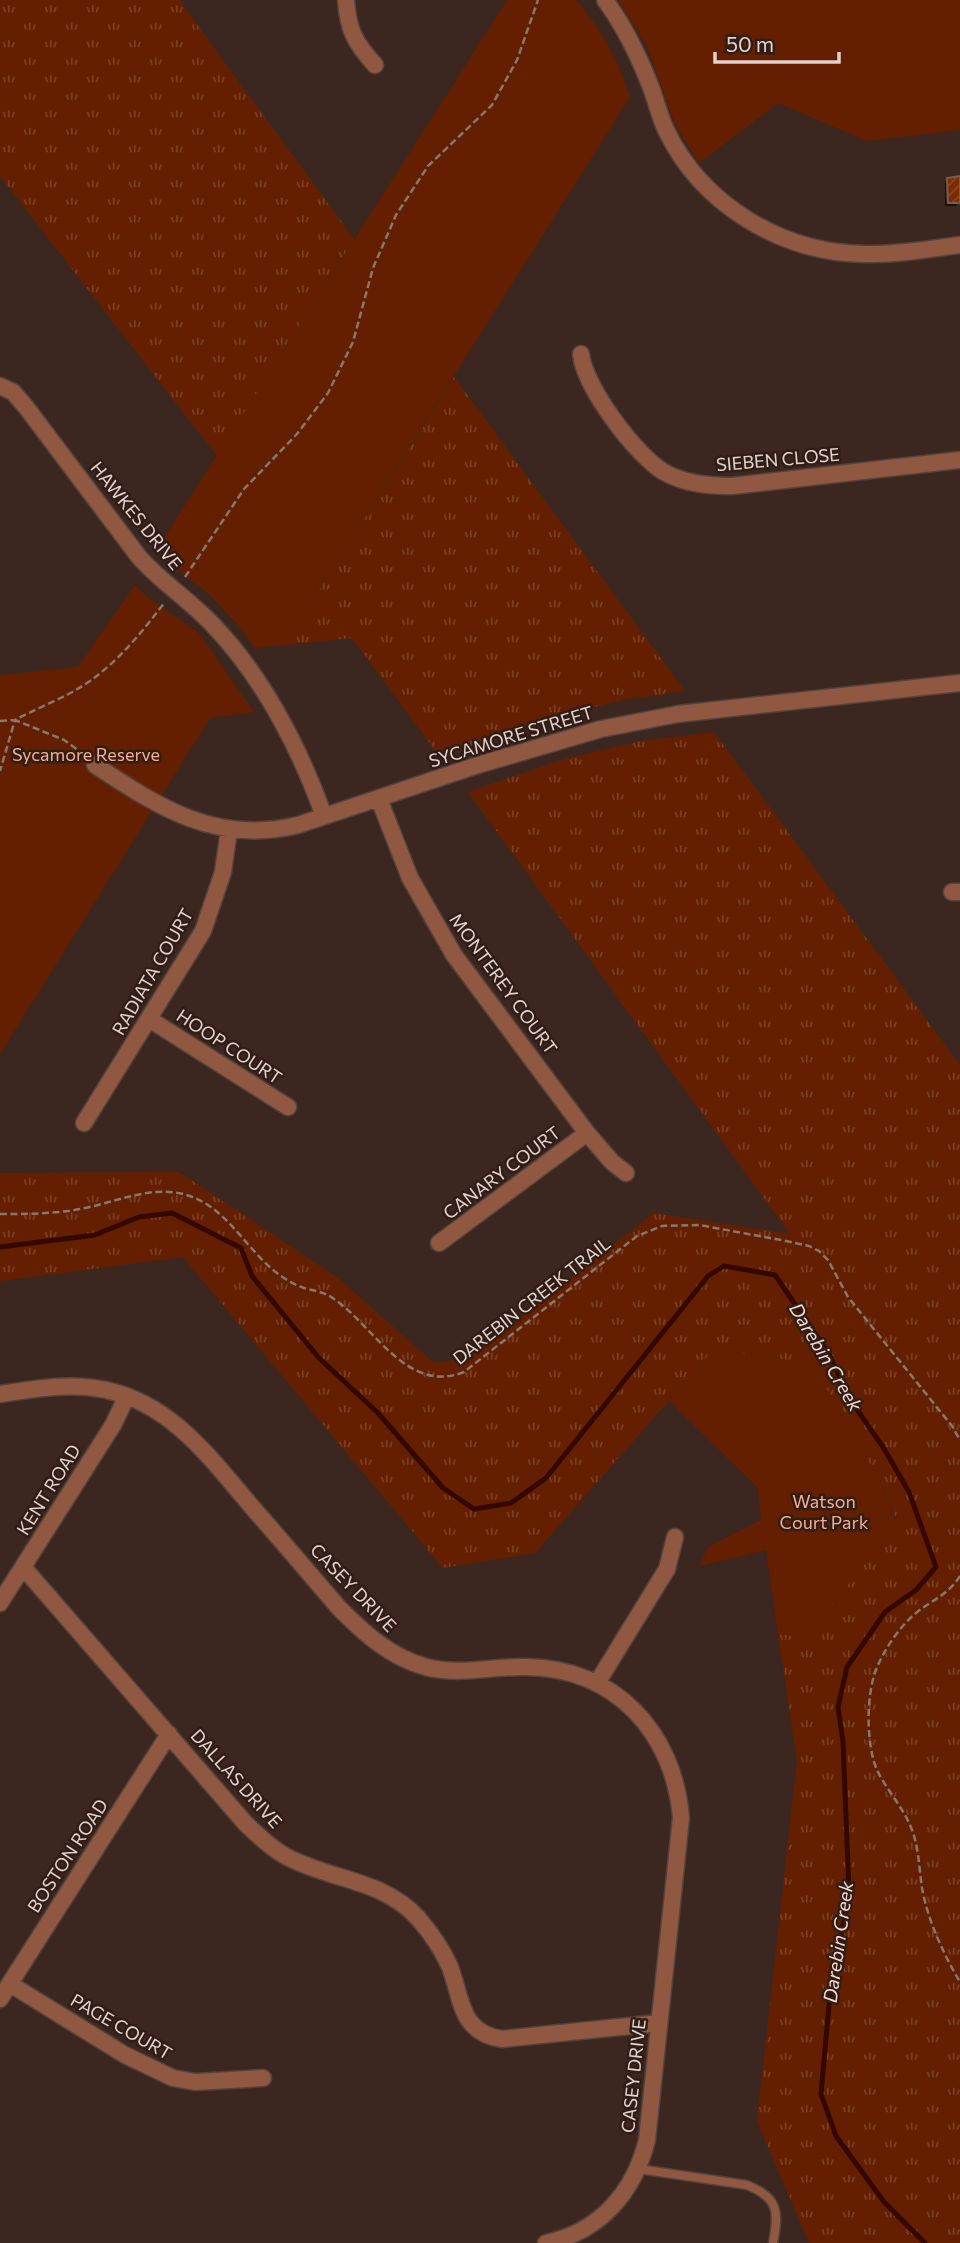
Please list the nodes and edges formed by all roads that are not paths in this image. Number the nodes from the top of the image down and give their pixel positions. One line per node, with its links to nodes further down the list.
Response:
1 (346, 0): 3 (street)
2 (605, 0): 4 (street)
3 (375, 65)
4 (960, 245)
5 (581, 354): 7 (street, SIEBEN CLOSE)
6 (0, 386): 11 (street, HAWKES DRIVE)
7 (960, 460)
8 (960, 683): 10 (street, SYCAMORE STREET)
9 (94, 765): 12 (street, SYCAMORE STREET)
10 (379, 799): 11 (street, SYCAMORE STREET); 16 (street, MONTEREY COURT)
11 (324, 816): 12 (street, SYCAMORE STREET)
12 (229, 830): 13 (street, RADIATA COURT)
13 (149, 1019): 14 (street, HOOP COURT); 15 (street, RADIATA COURT)
14 (288, 1107)
15 (84, 1123)
16 (587, 1133): 17 (street, MONTEREY COURT); 18 (street, CANARY COURT)
17 (626, 1173)
18 (439, 1243)
19 (0, 1394): 20 (street, CASEY DRIVE)
20 (127, 1396): 22 (street, KENT ROAD); 24 (street, CASEY DRIVE)
21 (675, 1537): 24 (street)
22 (23, 1567): 23 (street, KENT ROAD); 25 (street, DALLAS DRIVE)
23 (0, 1603)
24 (597, 1683): 28 (street, CASEY DRIVE)
25 (169, 1734): 26 (street, BOSTON ROAD); 28 (street, DALLAS DRIVE)
26 (10, 1984): 27 (street, BOSTON ROAD); 29 (street, PAGE COURT)
27 (0, 1999)
28 (659, 2023): 30 (street, CASEY DRIVE)
29 (263, 2078)
30 (639, 2169): 31 (street, CASEY DRIVE); 32 (lane)
31 (546, 2243)
32 (773, 2243)

